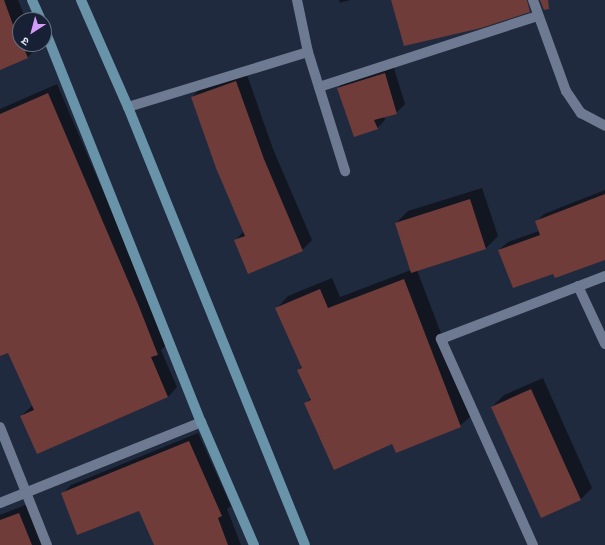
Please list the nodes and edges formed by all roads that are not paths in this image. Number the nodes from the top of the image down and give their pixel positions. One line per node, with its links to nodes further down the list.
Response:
1 (32, 0): 5 (main road)
2 (81, 0): 10 (main road)
3 (297, 0): 8 (street)
4 (533, 0): 6 (street)
5 (37, 12)
6 (538, 16): 9 (street); 11 (street)
7 (52, 48): 16 (main road)
8 (308, 52): 9 (street); 10 (street)
9 (319, 87): 12 (street)
10 (128, 107): 22 (main road)
11 (605, 126)
12 (345, 171)
13 (605, 276): 14 (street)
14 (578, 286): 15 (street); 23 (street)
15 (605, 344)
16 (201, 422): 18 (street); 21 (main road)
17 (0, 426): 18 (street)
18 (27, 493): 19 (street); 20 (street)
19 (0, 503)
20 (47, 545)
21 (254, 545)
22 (305, 545)
23 (534, 545)

